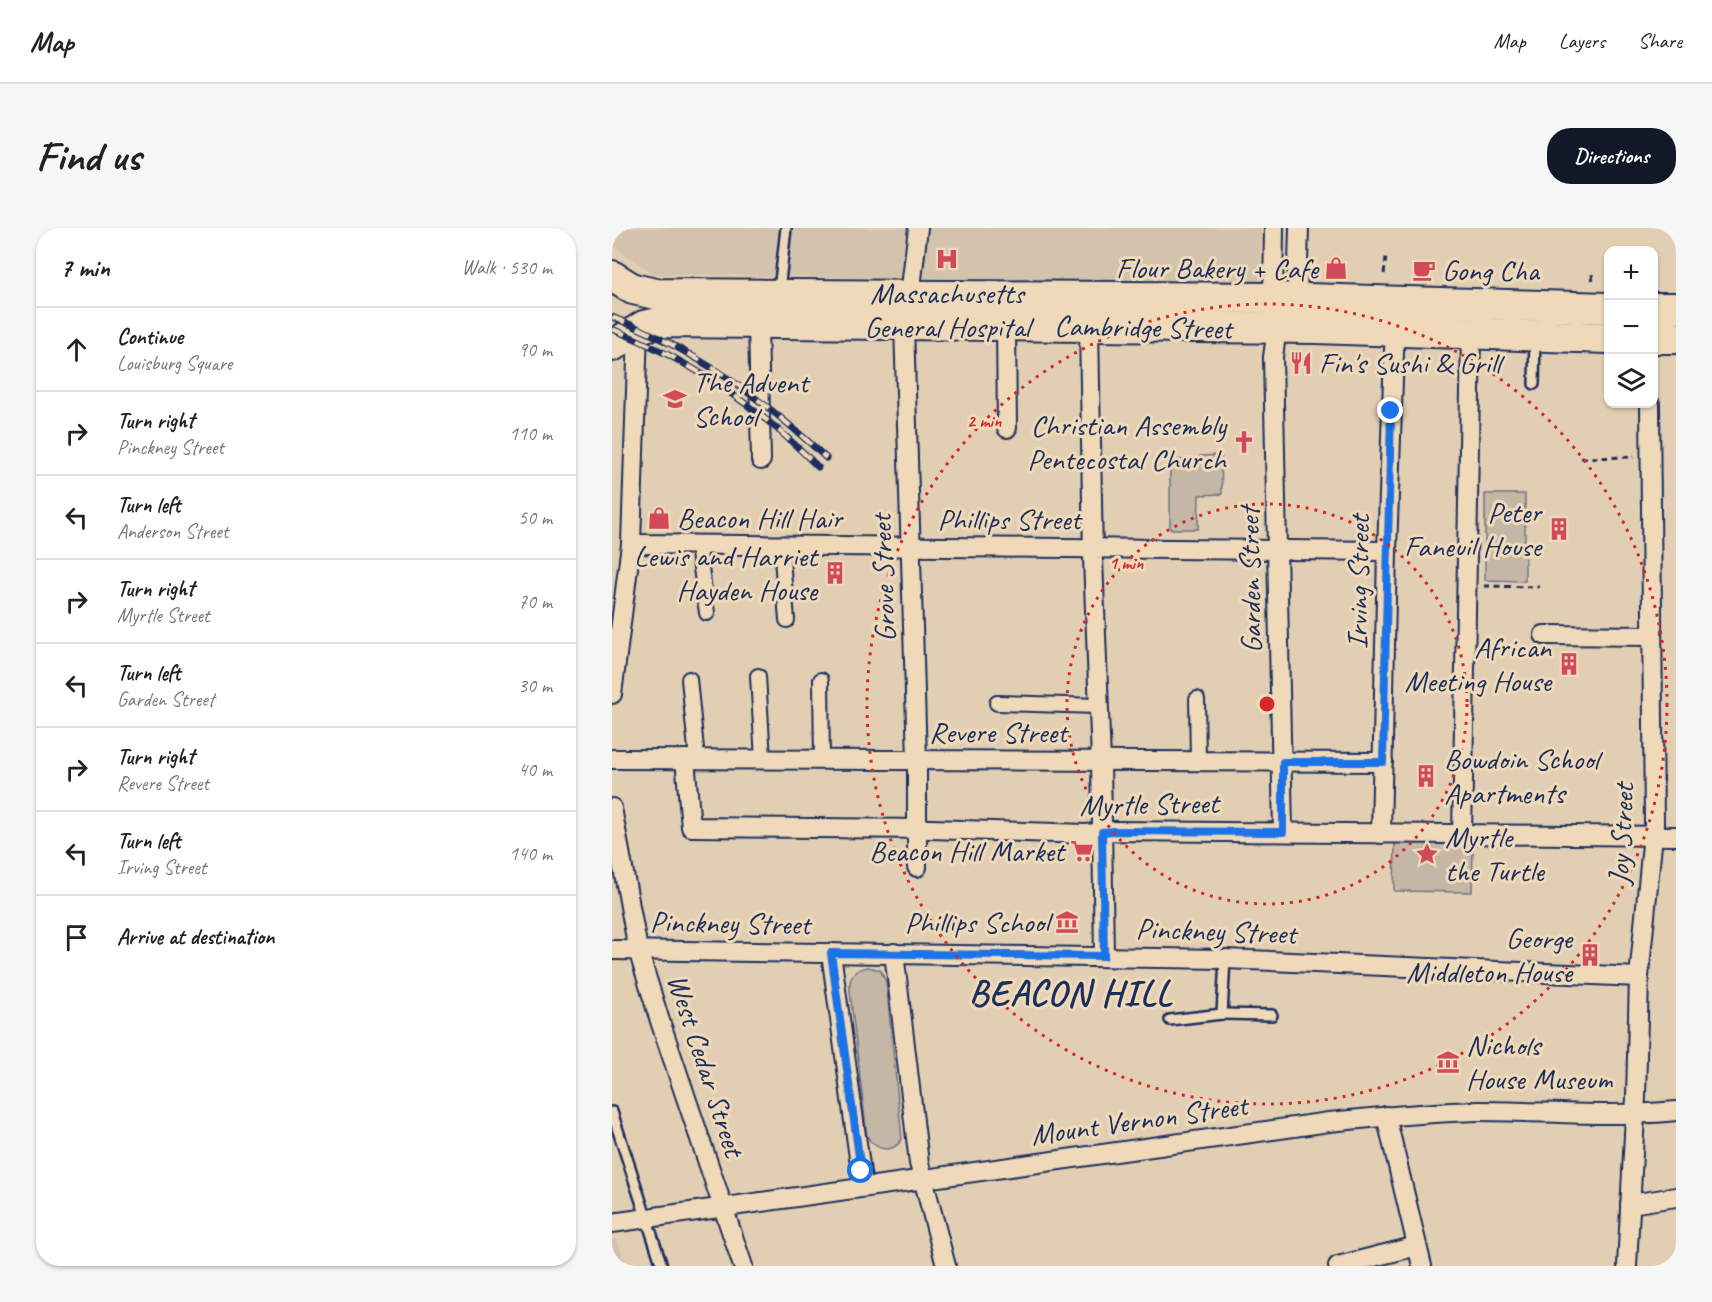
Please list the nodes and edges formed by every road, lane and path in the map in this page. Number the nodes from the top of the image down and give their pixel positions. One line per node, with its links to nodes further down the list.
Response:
1 (786, 228): 9 (lane)
2 (918, 228): 10 (street)
3 (1274, 228): 12 (street)
4 (1299, 228): 12 (street)
5 (1386, 257): 6 (path)
6 (1384, 274)
7 (1592, 274): 11 (path)
8 (620, 281): 9 (main road, Cambridge Street); 22 (main road)
9 (779, 295): 10 (main road, Cambridge Street)
10 (910, 296): 12 (main road, Cambridge Street); 18 (main road)
11 (1601, 296): 16 (main road, Cambridge Street)
12 (1285, 298): 13 (main road, Cambridge Street); 21 (street); 21 (street)
13 (1405, 302): 16 (main road, Cambridge Street); 23 (street, Irving Street)
14 (1658, 308): 15 (main road)
15 (1676, 308)
16 (1530, 320): 24 (main road, Cambridge Street); 25 (main road, Cambridge Street); 29 (lane)
17 (758, 323): 18 (main road, Cambridge Street); 22 (main road, Cambridge Street); 34 (street)
18 (904, 325): 19 (main road, Cambridge Street); 38 (street, Grove Street)
19 (1006, 326): 20 (main road, Cambridge Street); 31 (street)
20 (1089, 326): 21 (main road, Cambridge Street); 39 (street)
21 (1277, 328): 23 (main road, Cambridge Street); 40 (street, Garden Street)
22 (638, 329): 28 (main road, Cambridge Street); 35 (street)
23 (1394, 331): 24 (main road, Cambridge Street); 41 (street, Irving Street)
24 (1471, 334): 70 (street)
25 (1604, 337)
26 (1658, 338): 27 (main road)
27 (1676, 338)
28 (612, 346)
29 (1534, 384)
30 (1650, 408): 48 (street, Joy Street)
31 (1007, 428)
32 (1641, 456): 33 (path)
33 (1581, 458)
34 (761, 460)
35 (631, 544): 36 (street, Phillips Street); 44 (street)
36 (698, 545): 37 (street, Phillips Street); 45 (street)
37 (781, 546): 38 (street, Phillips Street); 46 (street)
38 (910, 547): 39 (street, Phillips Street); 60 (street, Grove Street)
39 (1093, 548): 40 (street, Phillips Street); 55 (street)
40 (1277, 550): 41 (street, Phillips Street); 63 (street, Garden Street)
41 (1387, 551): 64 (street, Irving Street)
42 (1484, 586): 43 (path)
43 (1539, 587)
44 (618, 599): 52 (street)
45 (707, 613)
46 (787, 620)
47 (1544, 635): 48 (street)
48 (1652, 636): 71 (street, Joy Street)
49 (758, 676): 58 (street)
50 (689, 679): 57 (street)
51 (821, 680): 59 (street)
52 (612, 694)
53 (1197, 699): 62 (street)
54 (997, 703): 55 (street)
55 (1098, 706): 61 (street)
56 (612, 759): 57 (street, Revere Street)
57 (691, 759): 58 (street, Revere Street); 66 (street, Myrtle Street)
58 (763, 759): 59 (street, Revere Street)
59 (822, 760): 60 (street, Revere Street)
60 (917, 760): 61 (street, Revere Street); 66 (street, Grove Street)
61 (1101, 761): 62 (street, Revere Street); 67 (street)
62 (1198, 761): 63 (street, Revere Street)
63 (1283, 762): 64 (street, Revere Street); 68 (street, Garden Street)
64 (1383, 762): 69 (street, Irving Street)
65 (612, 808): 75 (street, West Cedar Street)
66 (917, 829): 67 (street, Myrtle Street); 73 (street, Grove Street)
67 (1102, 832): 68 (street, Myrtle Street); 78 (street)
68 (1283, 832): 69 (street, Myrtle Street)
69 (1381, 834): 70 (street, Myrtle Street)
70 (1462, 836): 71 (street, Myrtle Street)
71 (1653, 836): 72 (street, Myrtle Street); 80 (street, Joy Street)
72 (1676, 836)
73 (917, 867)
74 (612, 950): 75 (street, Pinckney Street)
75 (638, 950): 76 (street, Pinckney Street); 92 (street, West Cedar Street)
76 (831, 953): 77 (street, Pinckney Street); 89 (street)
77 (894, 953): 78 (street, Pinckney Street); 88 (street)
78 (1104, 956): 79 (street, Pinckney Street)
79 (1225, 959): 80 (street, Pinckney Street); 81 (lane)
80 (1639, 977): 86 (street, Joy Street)
81 (1222, 1014): 82 (lane); 83 (lane)
82 (1272, 1015)
83 (1170, 1020)
84 (1676, 1111): 86 (street, Mount Vernon Street)
85 (612, 1112): 93 (lane)
86 (1635, 1114): 87 (street, Mount Vernon Street); 91 (street, Joy Street)
87 (1386, 1116): 88 (street, Mount Vernon Street); 95 (street)
88 (922, 1179): 89 (street, Mount Vernon Street); 98 (street)
89 (863, 1187): 92 (street, Mount Vernon Street)
90 (1676, 1197): 91 (street)
91 (1630, 1203): 101 (street, Joy Street)
92 (724, 1207): 93 (street, Mount Vernon Street); 97 (street, West Cedar Street)
93 (645, 1218): 94 (street, Mount Vernon Street); 96 (lane)
94 (612, 1223)
95 (1417, 1246): 99 (street); 100 (street)
96 (662, 1266)
97 (743, 1266)
98 (946, 1266)
99 (1338, 1266)
100 (1422, 1266)
101 (1627, 1266)

